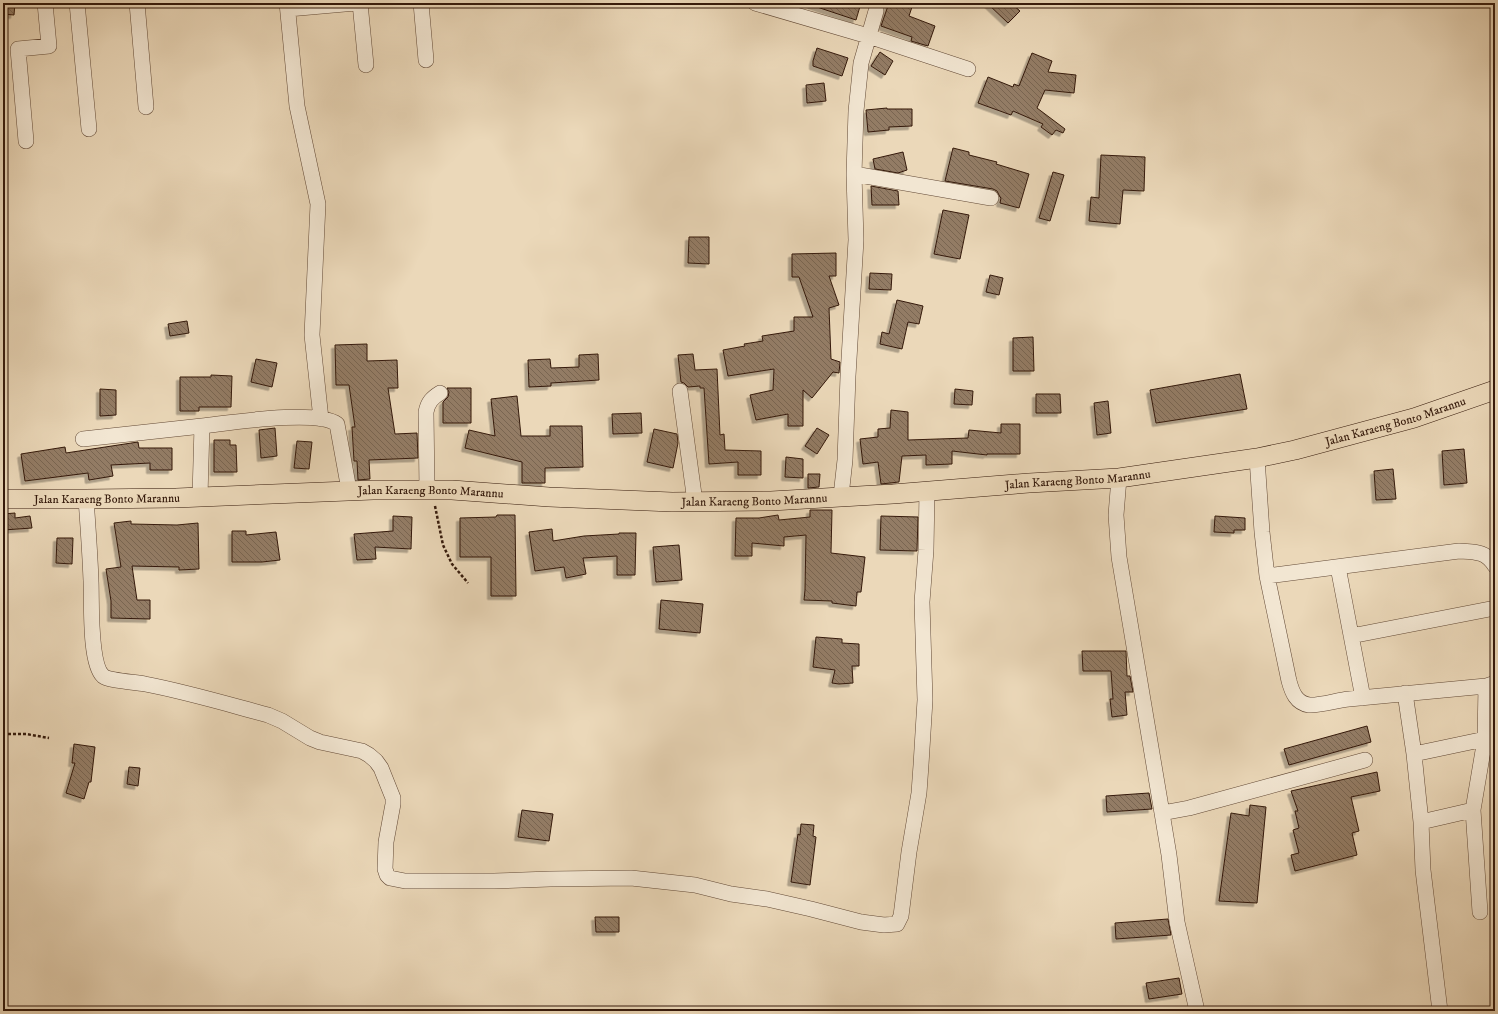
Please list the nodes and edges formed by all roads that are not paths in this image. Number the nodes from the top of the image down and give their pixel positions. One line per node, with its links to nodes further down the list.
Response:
1 (45, 3): 16 (street)
2 (78, 3): 15 (street)
3 (137, 3): 14 (street)
4 (356, 3): 8 (street)
5 (360, 3): 12 (street)
6 (421, 3): 11 (street)
7 (755, 3): 10 (street)
8 (287, 6): 22 (street)
9 (876, 10): 10 (street)
10 (868, 36): 13 (street); 17 (street)
11 (426, 60)
12 (366, 65)
13 (968, 68)
14 (146, 107)
15 (89, 129)
16 (26, 141)
17 (854, 174): 18 (street); 31 (street)
18 (991, 198)
19 (1495, 390): 25 (main road, Jalan Karaeng Bonto Marannu)
20 (680, 391): 34 (street)
21 (440, 393): 28 (street)
22 (321, 419): 23 (street); 27 (street)
23 (202, 426): 24 (street); 30 (street)
24 (83, 439)
25 (1257, 458): 26 (main road, Jalan Karaeng Bonto Marannu); 37 (street)
26 (1119, 478): 29 (main road, Jalan Karaeng Bonto Marannu); 47 (street)
27 (349, 490): 28 (main road, Jalan Karaeng Bonto Marannu); 30 (main road, Jalan Karaeng Bonto Marannu)
28 (429, 490): 34 (main road, Jalan Karaeng Bonto Marannu)
29 (927, 491): 31 (main road, Jalan Karaeng Bonto Marannu); 33 (street)
30 (200, 496): 33 (main road, Jalan Karaeng Bonto Marannu)
31 (841, 496): 34 (main road, Jalan Karaeng Bonto Marannu)
32 (3, 498): 33 (main road, Jalan Karaeng Bonto Marannu)
33 (86, 499)
34 (695, 502)
35 (1493, 560): 36 (street)
36 (1338, 567): 37 (street); 39 (street)
37 (1267, 576): 42 (street)
38 (1495, 608): 39 (street)
39 (1351, 636): 42 (street)
40 (1491, 684): 41 (street); 43 (street)
41 (1405, 693): 42 (street); 44 (street)
42 (1362, 698)
43 (1490, 736): 44 (street); 46 (street)
44 (1414, 754): 48 (street)
45 (1365, 760): 47 (street)
46 (1473, 810): 48 (street); 49 (street)
47 (1162, 813): 50 (street)
48 (1421, 822): 51 (street)
49 (1480, 912)
50 (1197, 1011)
51 (1440, 1011)

